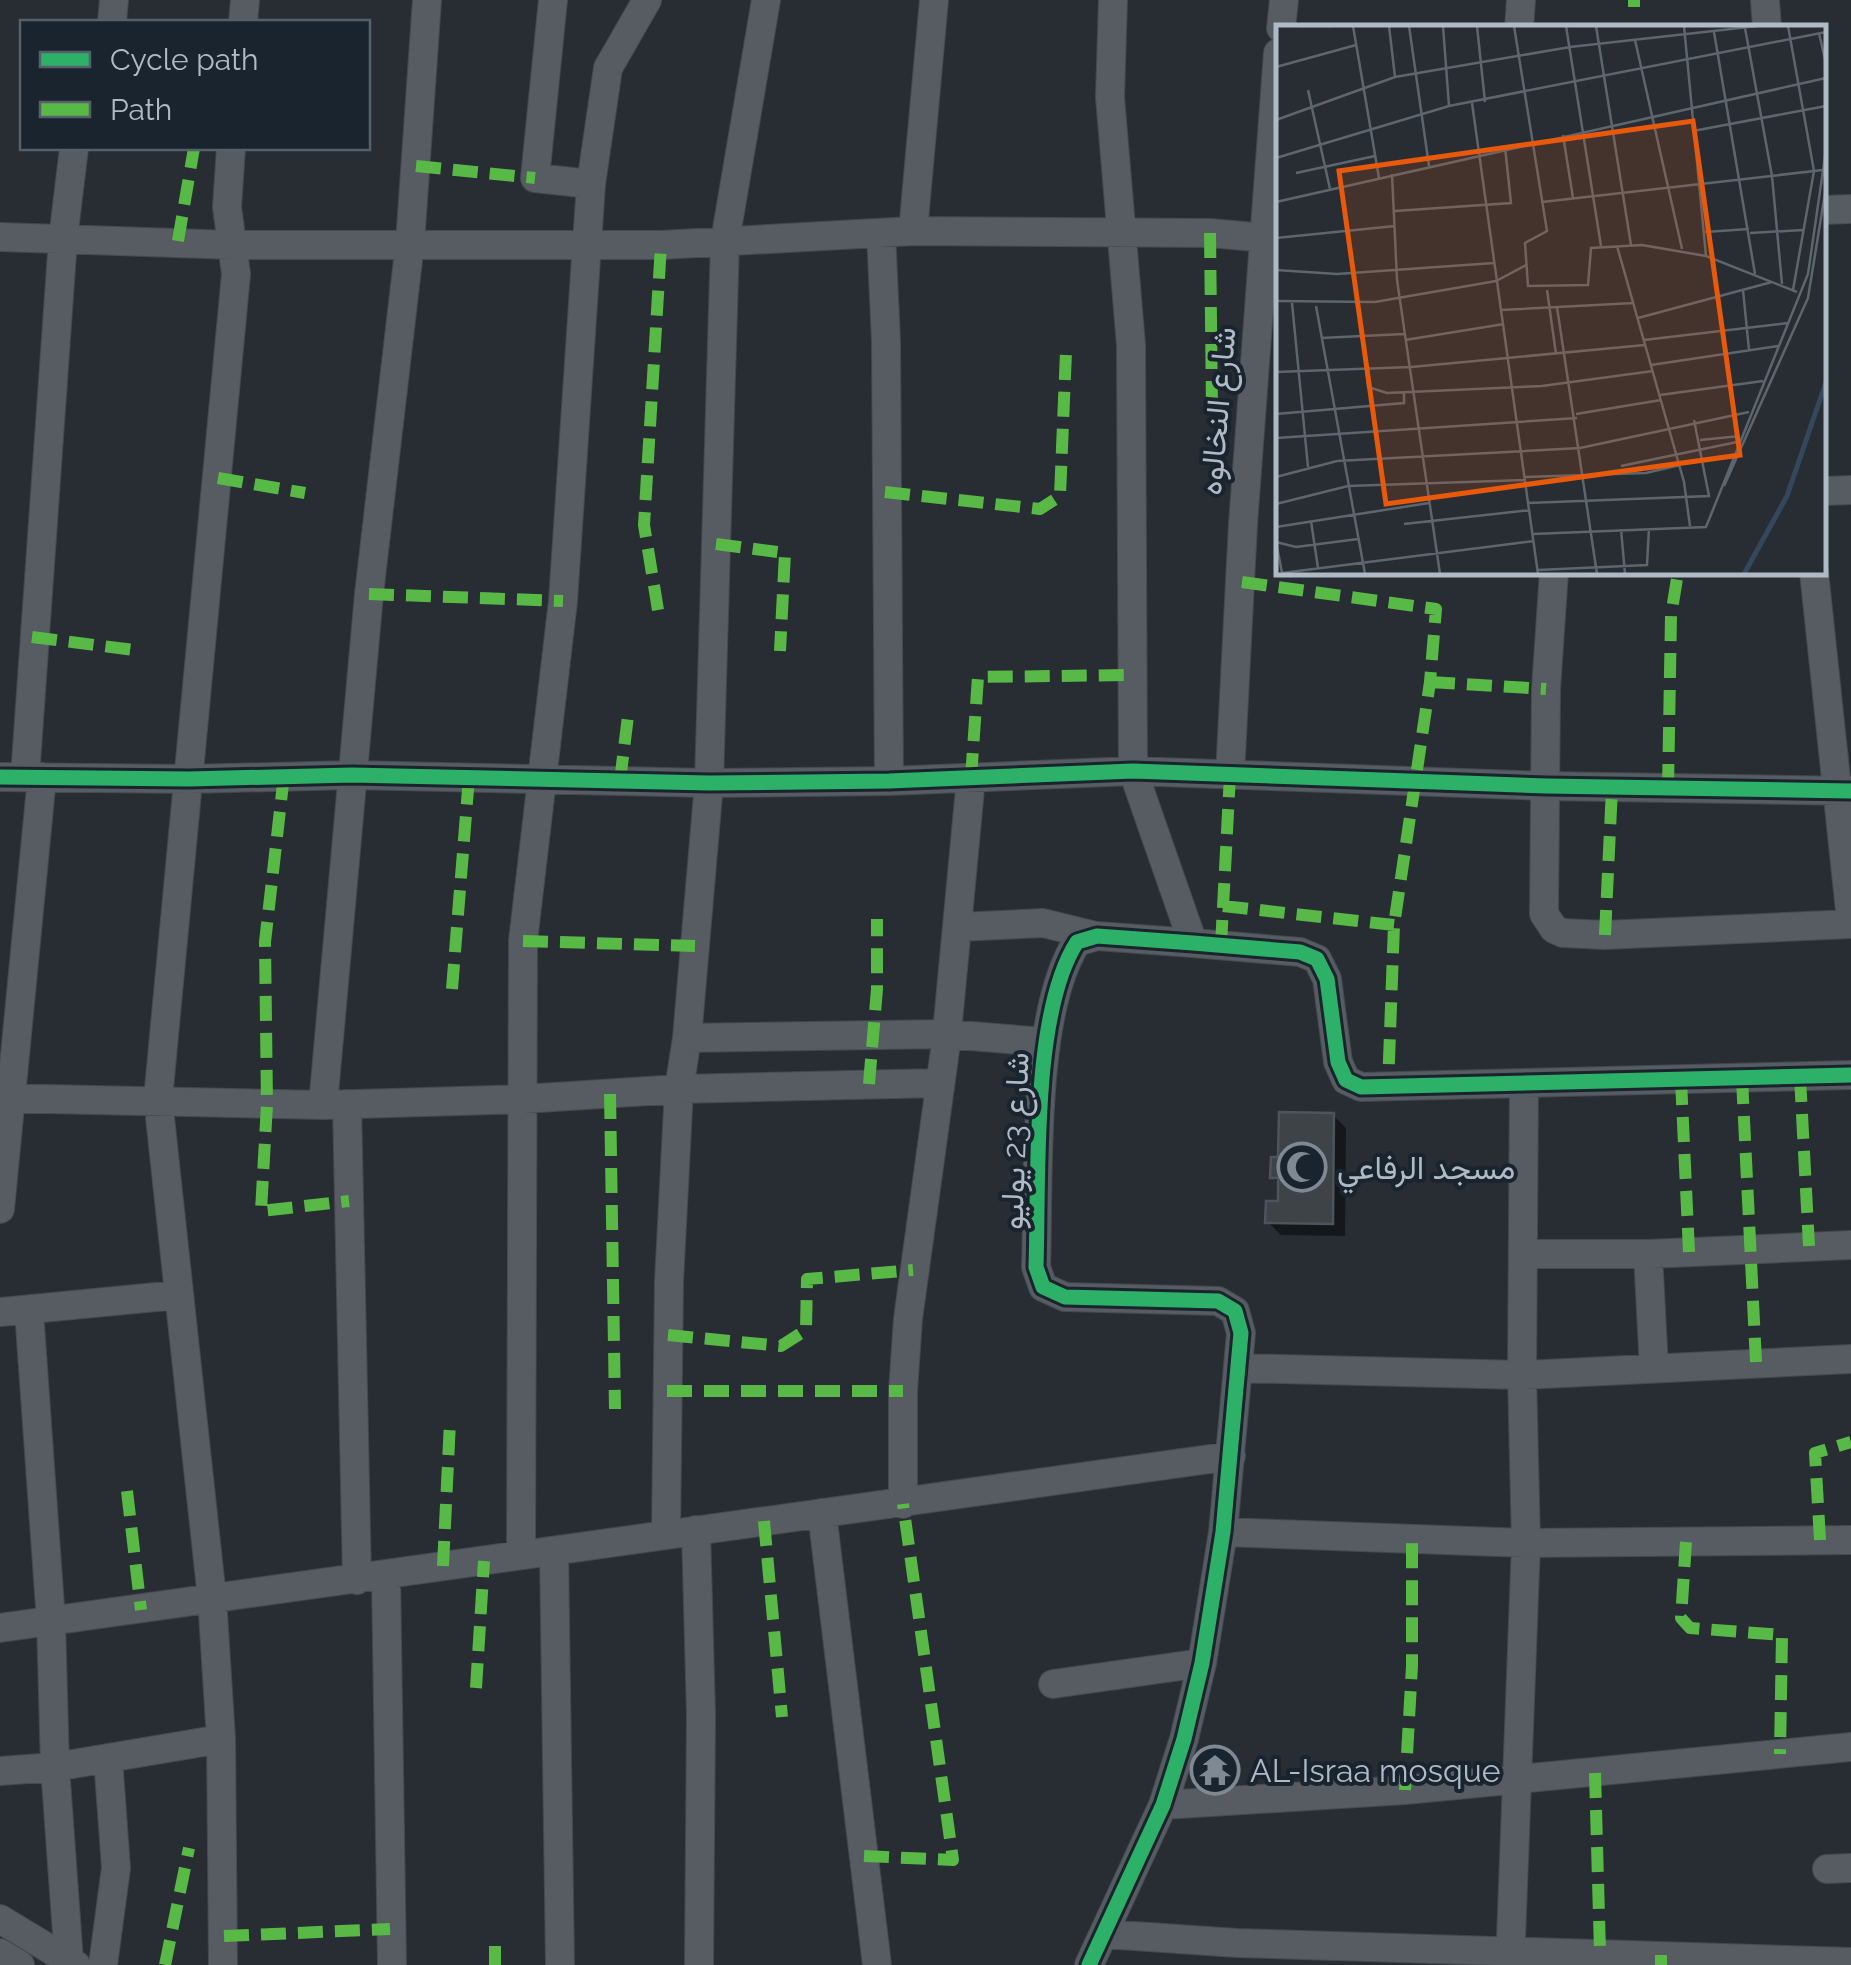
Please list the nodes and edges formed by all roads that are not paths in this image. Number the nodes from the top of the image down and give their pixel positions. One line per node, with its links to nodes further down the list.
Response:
1 (427, 0): 26 (street)
2 (553, 0): 16 (street)
3 (647, 0): 16 (street)
4 (766, 0): 25 (street)
5 (934, 0): 19 (street)
6 (1113, 0): 20 (street)
7 (1284, 0): 10 (street)
8 (1521, 0): 11 (street)
9 (1765, 0): 12 (street)
10 (1281, 25)
11 (1519, 25)
12 (1767, 25)
13 (1276, 115): 23 (street, شارع النخالوه)
14 (74, 150): 24 (street)
15 (232, 150): 27 (street)
16 (591, 184): 28 (street)
17 (1851, 209): 18 (street)
18 (1826, 210)
19 (913, 231): 20 (street); 21 (street)
20 (1122, 232): 23 (street); 33 (street)
21 (880, 233): 25 (street); 40 (street)
22 (0, 238): 24 (street)
23 (1272, 238): 35 (street, شارع النخالوه)
24 (63, 239): 27 (street); 36 (street)
25 (726, 241): 28 (street); 41 (street)
26 (410, 243): 27 (street); 28 (street); 34 (street)
27 (234, 244): 38 (street)
28 (587, 245): 39 (street)
29 (1851, 490): 30 (street)
30 (1826, 491)
31 (1554, 575): 42 (street)
32 (1814, 575): 43 (street)
33 (1133, 771): 35 (street); 37 (street); 47 (street)
34 (352, 775): 38 (street); 39 (street); 58 (street)
35 (1230, 776): 42 (street)
36 (22, 777): 38 (street); 55 (street)
37 (971, 778): 40 (street); 45 (street)
38 (189, 779): 56 (street)
39 (541, 780): 41 (street); 57 (street)
40 (889, 781): 41 (street)
41 (709, 783): 49 (street)
42 (1546, 786): 43 (street); 44 (street)
43 (1844, 791): 44 (street)
44 (1851, 922)
45 (958, 927): 46 (street); 48 (street)
46 (1097, 936): 47 (street); 50 (street, شارع 23 يوليو)
47 (1193, 943): 53 (street)
48 (947, 1034): 49 (street); 50 (street); 52 (street)
49 (686, 1038): 54 (street)
50 (1044, 1042): 67 (street, شارع 23 يوليو)
51 (1851, 1074): 53 (street)
52 (940, 1083): 54 (street); 71 (street)
53 (1524, 1083): 61 (street)
54 (679, 1088): 57 (street); 75 (street)
55 (6, 1098): 56 (street); 59 (street)
56 (158, 1099): 58 (street); 63 (street)
57 (523, 1099): 58 (street); 79 (street)
58 (335, 1105): 81 (street)
59 (0, 1209)
60 (1851, 1246): 62 (street)
61 (1524, 1254): 62 (street); 69 (street)
62 (1648, 1254): 68 (street)
63 (177, 1294): 64 (street); 82 (street)
64 (30, 1311): 65 (street); 83 (street)
65 (0, 1312)
66 (1851, 1359): 68 (street)
67 (1240, 1368): 69 (street); 70 (street, شارع 23 يوليو)
68 (1654, 1368): 69 (street)
69 (1522, 1374): 77 (street)
70 (1230, 1456): 71 (street); 74 (street, شارع 23 يوليو)
71 (903, 1504): 72 (street)
72 (822, 1513): 73 (street); 108 (street)
73 (696, 1530): 75 (street); 107 (street)
74 (1223, 1532): 77 (street); 85 (street, شارع 23 يوليو)
75 (666, 1534): 78 (street)
76 (1851, 1540): 77 (street)
77 (1526, 1544): 92 (street)
78 (554, 1550): 79 (street); 106 (street)
79 (521, 1555): 80 (street)
80 (386, 1575): 81 (street); 105 (street)
81 (357, 1580): 82 (street)
82 (212, 1598): 83 (street); 87 (street)
83 (51, 1621): 84 (street); 90 (street)
84 (0, 1628)
85 (1202, 1664): 86 (street); 93 (street, شارع 23 يوليو)
86 (1053, 1684)
87 (221, 1739): 89 (street); 104 (street)
88 (1851, 1747): 92 (street)
89 (108, 1758): 90 (street); 103 (street)
90 (55, 1766): 91 (street); 101 (street)
91 (0, 1770)
92 (1518, 1780): 93 (street); 98 (street)
93 (1163, 1805): 95 (street, شارع 23 يوليو)
94 (3, 1928): 101 (street)
95 (1105, 1934): 97 (street); 109 (street, شارع 23 يوليو)
96 (0, 1953): 102 (street)
97 (1236, 1954): 98 (street)
98 (1510, 1958): 99 (street)
99 (1797, 1962): 100 (street)
100 (1851, 1962)
101 (72, 1963)
102 (20, 1965)
103 (103, 1965)
104 (223, 1965)
105 (392, 1965)
106 (560, 1965)
107 (699, 1965)
108 (877, 1965)
109 (1089, 1965)

